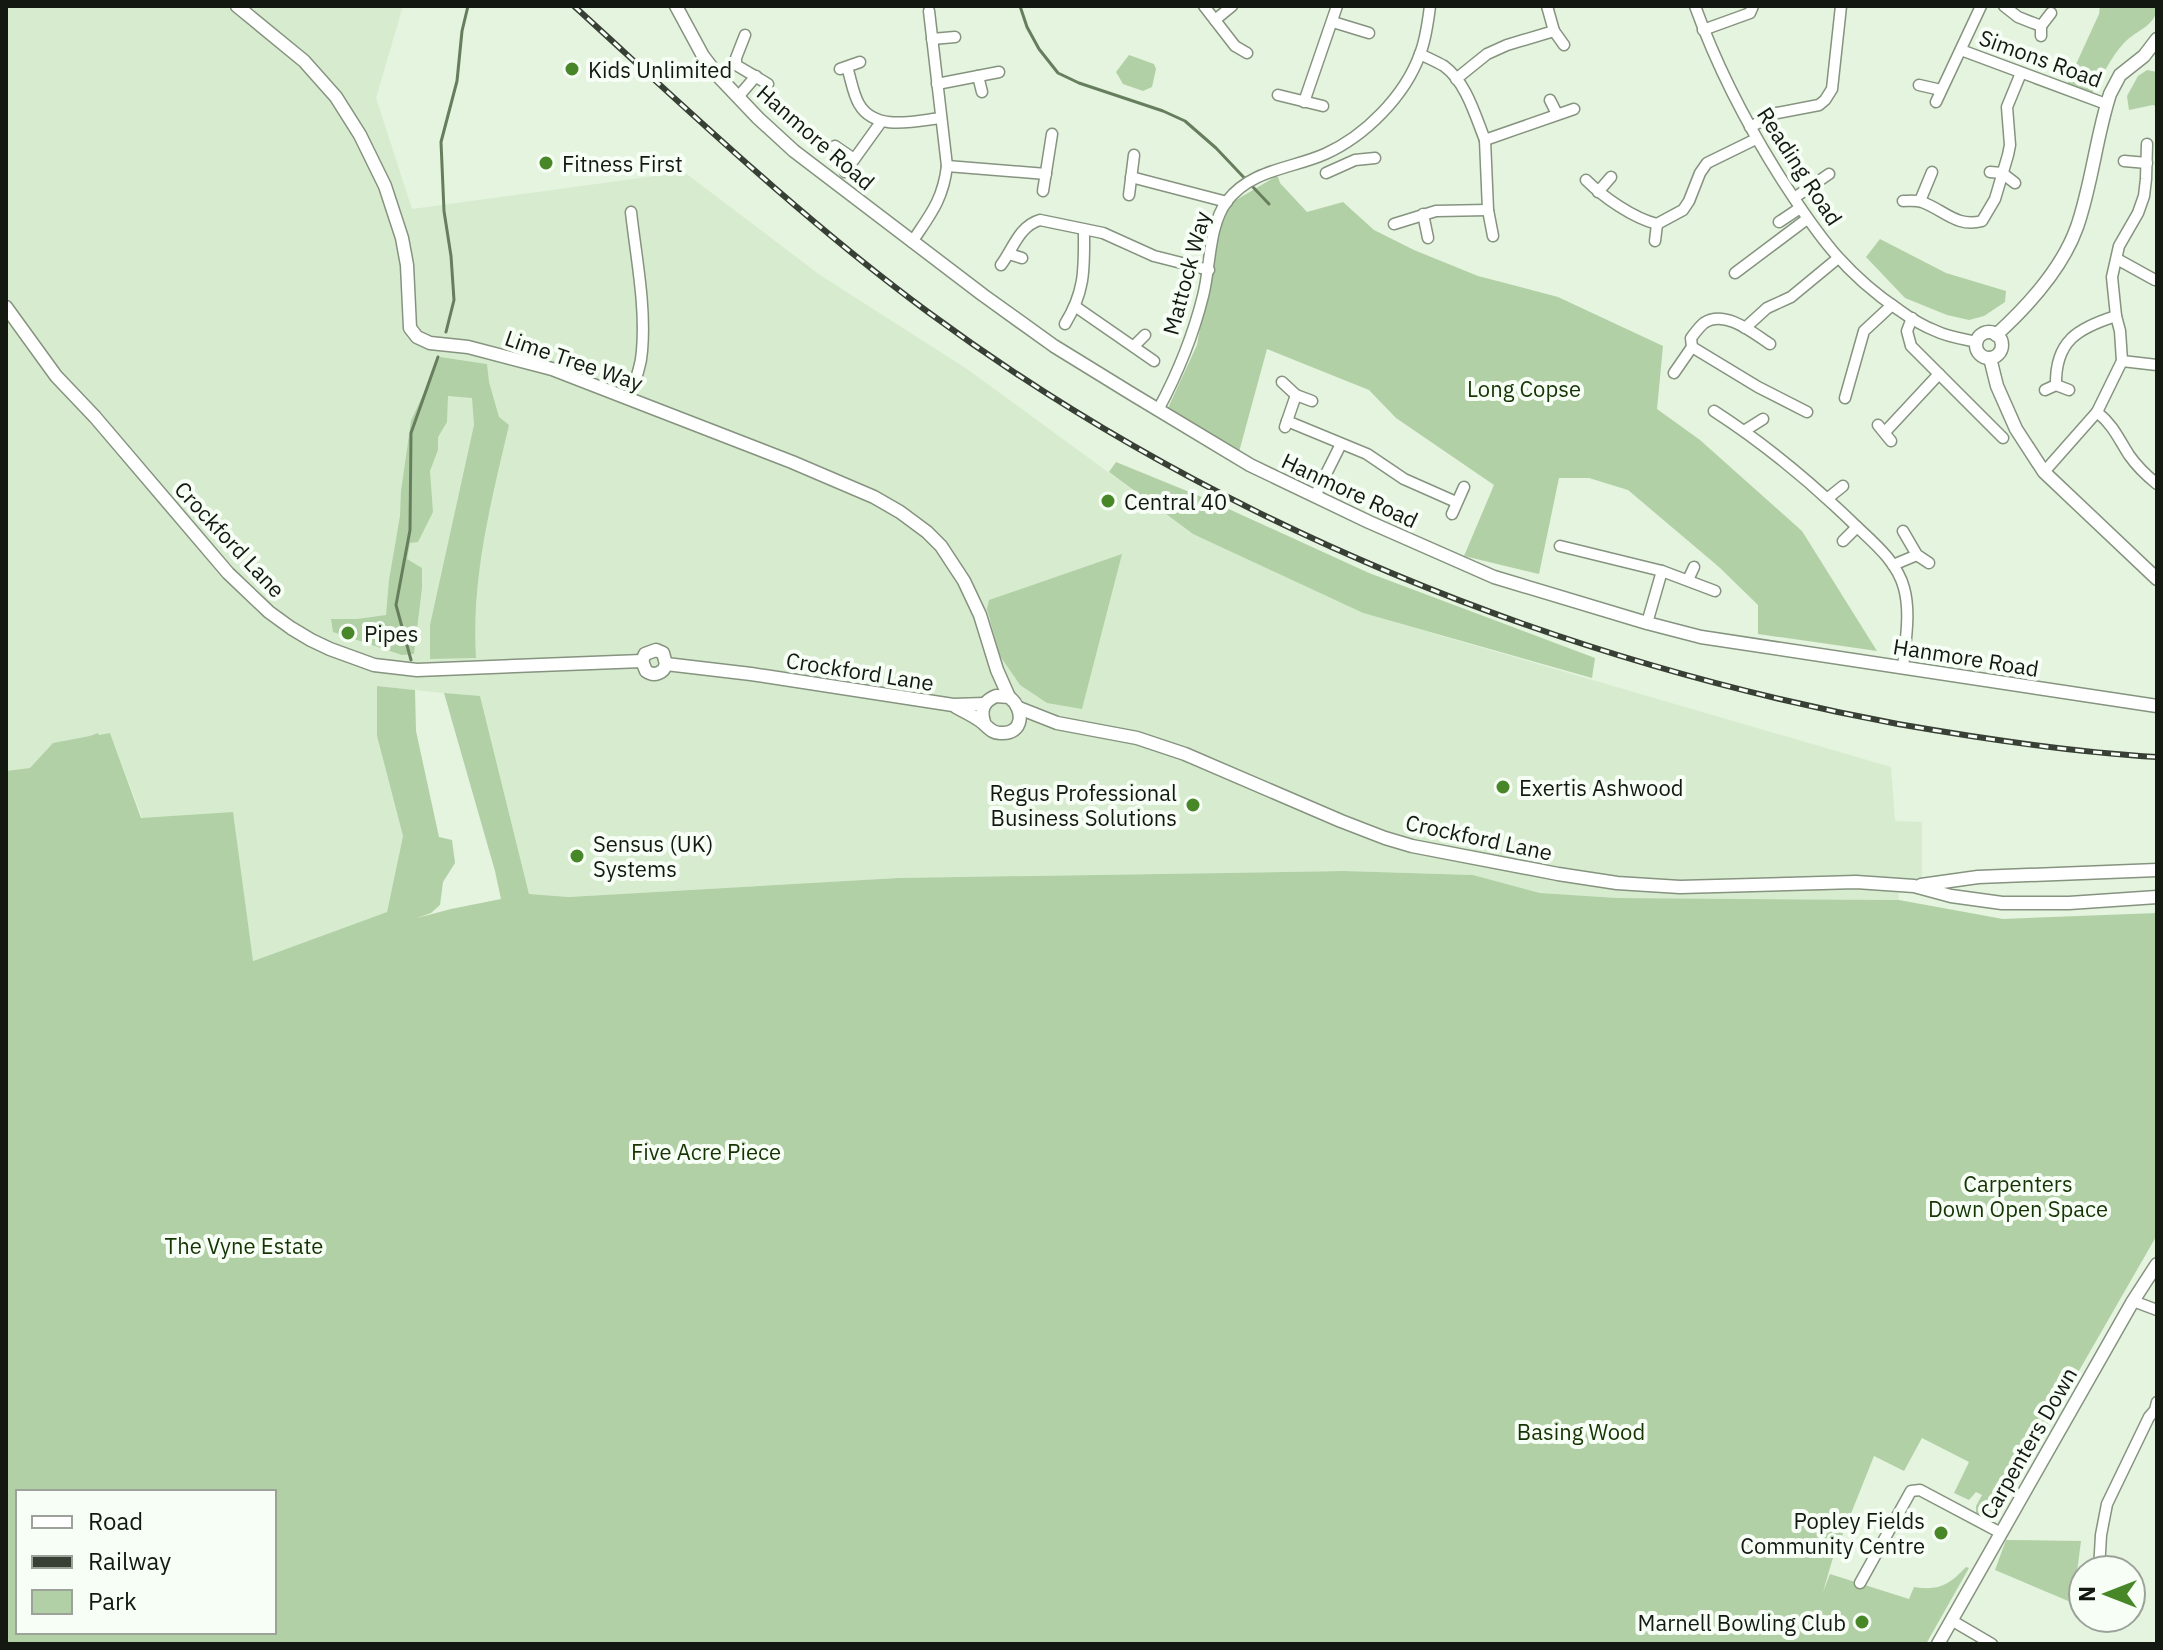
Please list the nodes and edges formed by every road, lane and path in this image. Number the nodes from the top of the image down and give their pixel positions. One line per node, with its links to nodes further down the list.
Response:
1 (237, 6): 130 (street, Lime Tree Way)
2 (676, 6): 43 (street, Hanmore Road)
3 (1204, 6): 15 (street)
4 (1232, 6): 15 (street)
5 (1337, 6): 16 (street)
6 (1430, 6): 28 (street, Mattock Way)
7 (1547, 6): 18 (street)
8 (1695, 6): 17 (street, Reading Road)
9 (1841, 6): 53 (street)
10 (1981, 6): 26 (street)
11 (2004, 6): 14 (street)
12 (929, 11): 22 (street)
13 (1754, 12): 17 (street)
14 (2051, 13)
15 (1215, 20): 25 (street)
16 (1333, 22): 19 (street); 45 (street)
17 (1703, 30): 53 (street, Reading Road)
18 (1554, 31): 24 (street); 36 (street)
19 (1369, 33)
20 (745, 35): 34 (street)
21 (955, 37): 22 (street)
22 (932, 39): 38 (street)
23 (2157, 39): 30 (street)
24 (1564, 45)
25 (1235, 46): 27 (street); 29 (street)
26 (1962, 48): 33 (street, Simons Road); 40 (street)
27 (1247, 53)
28 (1420, 54): 36 (street); 56 (street, Mattock Way)
29 (1225, 55)
30 (2151, 56): 47 (street)
31 (860, 62): 52 (street)
32 (999, 72): 35 (street)
33 (2021, 73): 47 (street, Simons Road); 71 (street)
34 (756, 76): 37 (street); 43 (street)
35 (978, 76): 38 (street); 41 (street)
36 (1456, 79): 57 (street)
37 (768, 84)
38 (937, 84): 51 (street)
39 (1919, 85): 40 (street)
40 (1941, 90): 46 (street)
41 (982, 92)
42 (1278, 95): 45 (street)
43 (738, 97): 96 (street, Hanmore Road)
44 (1550, 100): 50 (street)
45 (1304, 102): 48 (street)
46 (1936, 102)
47 (2106, 104): 113 (street)
48 (1323, 106)
49 (1574, 109): 50 (street)
50 (1557, 114): 57 (street)
51 (941, 118): 52 (street); 66 (street)
52 (881, 122): 62 (street)
53 (1750, 127): 55 (street, Reading Road)
54 (1052, 134): 72 (street)
55 (1756, 139): 84 (street, Reading Road); 91 (street)
56 (1348, 140): 63 (street); 83 (street, Mattock Way)
57 (1485, 140): 85 (street)
58 (2147, 144): 65 (street)
59 (835, 146): 62 (street)
60 (1134, 155): 74 (street)
61 (1375, 158): 63 (street)
62 (854, 159): 67 (street)
63 (1355, 160): 70 (street)
64 (2124, 161): 65 (street)
65 (2147, 163): 100 (street)
66 (947, 166): 72 (street); 96 (street)
67 (845, 172)
68 (1932, 172): 82 (street)
69 (1990, 172): 71 (street)
70 (1326, 173)
71 (2002, 173): 77 (street); 82 (street)
72 (1046, 174): 78 (street)
73 (1829, 174): 84 (street)
74 (1131, 177): 80 (street); 83 (street)
75 (1611, 177): 79 (street)
76 (1586, 180): 79 (street)
77 (2015, 183)
78 (1043, 191)
79 (1598, 192): 91 (street)
80 (1129, 195)
81 (1903, 201): 82 (street)
82 (1920, 201)
83 (1227, 202): 102 (street, Mattock Way)
84 (1797, 203): 88 (street, Reading Road); 89 (street)
85 (1488, 210): 87 (street); 93 (street)
86 (631, 212): 130 (street)
87 (1423, 214): 90 (street); 94 (street)
88 (1807, 219): 99 (street, Reading Road); 103 (street)
89 (1779, 222)
90 (1394, 224)
91 (1657, 224): 95 (street)
92 (1084, 230): 97 (street); 102 (street); 107 (street)
93 (1493, 236)
94 (1428, 238)
95 (1655, 241)
96 (912, 242): 133 (street, Hanmore Road)
97 (1009, 254): 98 (street); 101 (street)
98 (1022, 258)
99 (1837, 259): 105 (street, Reading Road); 111 (street)
100 (2117, 259): 104 (street); 108 (street)
101 (1001, 265)
102 (1209, 270): 133 (street, Mattock Way)
103 (1735, 273)
104 (2156, 281)
105 (1892, 305): 109 (street, Reading Road); 129 (street)
106 (6, 307): 166 (street, Crockford Lane)
107 (1076, 307): 110 (street); 116 (street)
108 (2116, 316): 120 (street); 125 (street)
109 (1912, 318): 114 (street, Reading Road); 123 (street)
110 (1065, 324)
111 (1745, 328): 115 (street); 117 (street)
112 (1145, 335): 116 (street)
113 (1996, 335): 114 (street); 118 (street)
114 (1977, 342): 118 (street)
115 (1770, 344)
116 (1134, 346): 119 (street)
117 (1692, 347): 122 (street); 132 (street)
118 (1990, 358): 141 (street)
119 (1154, 361)
120 (2122, 361): 121 (street); 135 (street)
121 (2157, 365)
122 (1674, 373)
123 (1939, 374): 138 (street); 139 (street)
124 (1282, 382): 128 (street)
125 (2056, 385): 126 (street); 127 (street)
126 (2045, 390)
127 (2069, 390)
128 (1296, 395): 131 (street); 140 (street)
129 (1845, 398)
130 (628, 399): 163 (street, Lime Tree Way)
131 (1312, 401)
132 (1804, 407)
133 (1158, 410): 145 (street, Hanmore Road)
134 (1714, 411): 137 (street)
135 (2097, 412): 141 (street); 142 (street)
136 (1763, 419): 137 (street)
137 (1744, 431): 146 (street)
138 (1885, 433)
139 (2003, 438)
140 (1341, 444): 145 (street); 147 (street)
141 (2044, 472): 158 (street)
142 (2157, 484)
143 (1843, 486): 146 (street)
144 (1464, 487): 147 (street)
145 (1315, 496): 161 (street, Hanmore Road)
146 (1828, 498): 149 (street)
147 (1456, 502): 148 (street)
148 (1452, 514)
149 (1857, 527): 151 (street); 155 (street)
150 (1903, 531): 153 (street)
151 (1843, 541)
152 (1560, 546): 157 (street)
153 (1917, 555): 154 (street); 155 (street)
154 (1929, 563)
155 (1893, 565): 162 (street)
156 (1694, 567): 159 (street)
157 (1662, 571): 159 (street); 161 (street)
158 (2157, 579)
159 (1688, 580): 160 (street)
160 (1715, 591)
161 (1647, 623): 162 (street, Hanmore Road)
162 (1903, 668): 167 (street, Hanmore Road)
163 (997, 670): 164 (street, Lime Tree Way); 165 (street, Lime Tree Way)
164 (1009, 697): 165 (street); 168 (street)
165 (988, 701): 166 (street, Crockford Lane); 169 (street)
166 (953, 705): 169 (street, Crockford Lane)
167 (2157, 706)
168 (1019, 708): 170 (street, Crockford Lane); 171 (street)
169 (984, 722): 171 (street)
170 (1057, 723): 171 (street, Crockford Lane); 173 (street, Crockford Lane)
171 (1017, 726)
172 (2157, 870): 173 (street, Crockford Lane)
173 (1914, 886): 174 (street, Crockford Lane)
174 (2157, 897)
175 (2157, 1264): 176 (street, Carpenters Down)
176 (2133, 1301): 177 (street); 179 (street, Carpenters Down)
177 (2157, 1310)
178 (2157, 1402): 180 (street)
179 (2001, 1533): 181 (street); 182 (street, Carpenters Down)
180 (2100, 1554)
181 (1860, 1583)
182 (1951, 1620): 183 (street, Carpenters Down); 184 (street)
183 (1938, 1644)
184 (1992, 1644)

